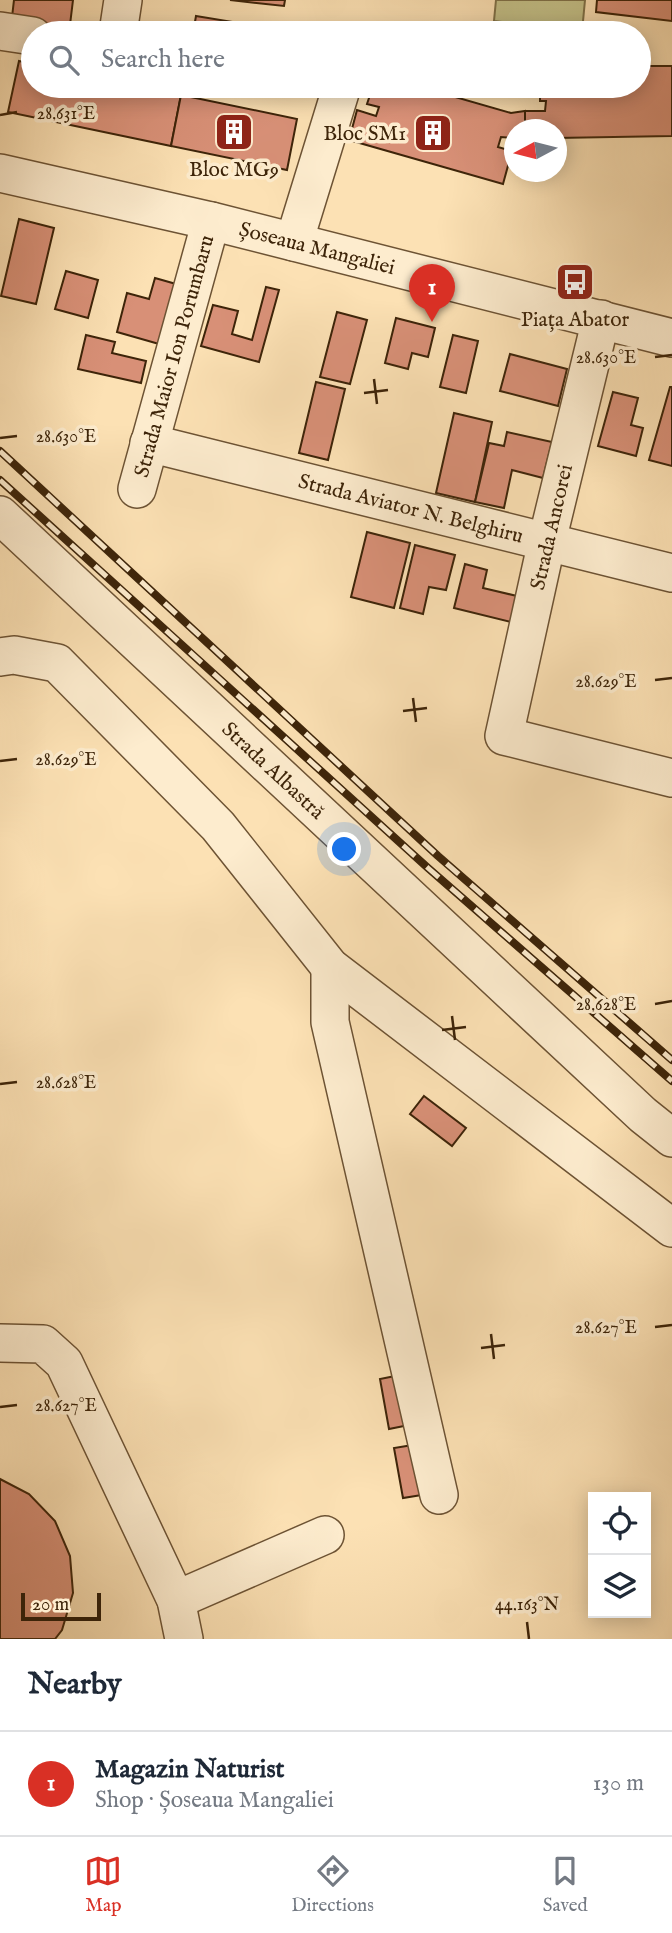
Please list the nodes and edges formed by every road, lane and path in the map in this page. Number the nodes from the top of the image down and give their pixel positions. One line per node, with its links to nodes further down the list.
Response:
1 (123, 0): 2 (street)
2 (120, 21)
3 (0, 31): 4 (street)
4 (21, 34)
5 (338, 98): 8 (street)
6 (0, 173): 7 (street, Șoseaua Mangaliei)
7 (211, 221): 8 (street, Șoseaua Mangaliei); 11 (street, Strada Maior Ion Porumbaru)
8 (294, 242): 9 (street, Șoseaua Mangaliei)
9 (601, 319): 10 (street, Șoseaua Mangaliei); 14 (street, Strada Ancorei)
10 (672, 338)
11 (149, 443): 12 (street, Strada Maior Ion Porumbaru); 14 (street, Strada Aviator N. Belghiru)
12 (137, 489)
13 (0, 515): 19 (street, Strada Albastră)
14 (547, 541): 15 (street, Strada Aviator N. Belghiru); 17 (street, Strada Ancorei)
15 (672, 573)
16 (0, 657): 18 (street)
17 (672, 778)
18 (330, 967): 20 (street); 22 (street)
19 (672, 1138)
20 (672, 1228)
21 (0, 1343): 24 (street)
22 (439, 1495)
23 (325, 1535): 24 (street)
24 (176, 1600): 25 (street)
25 (184, 1639)

